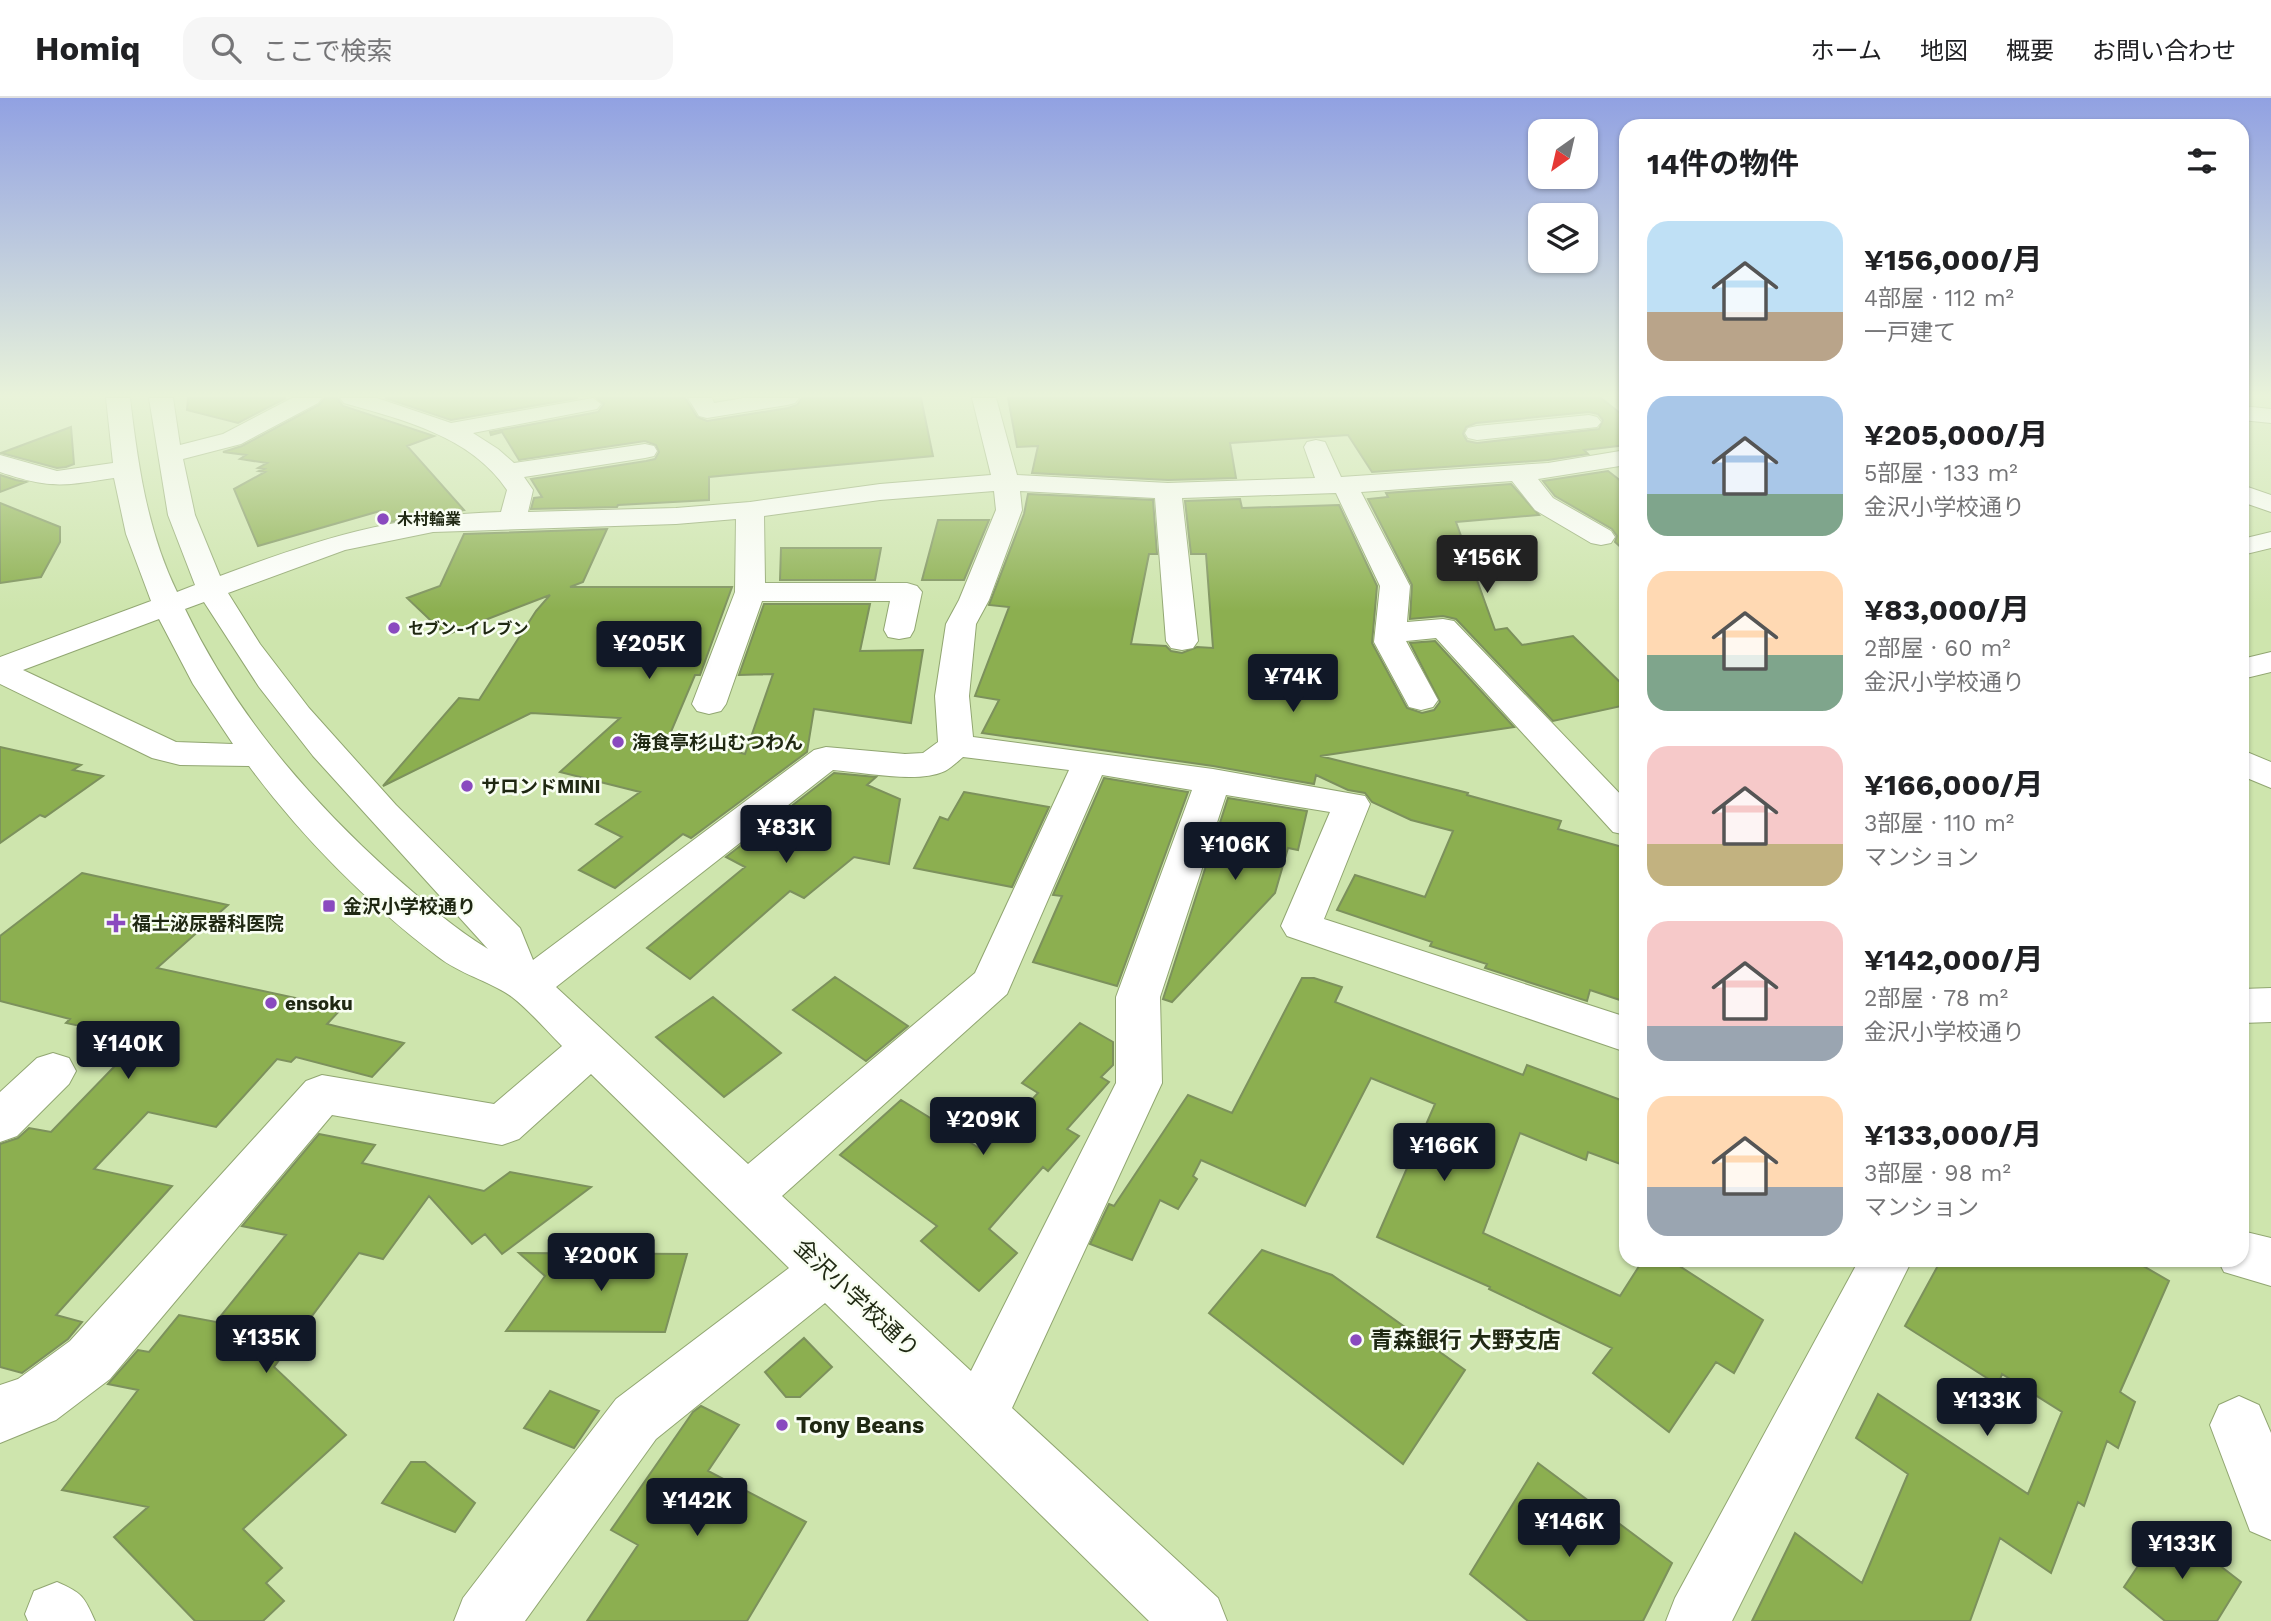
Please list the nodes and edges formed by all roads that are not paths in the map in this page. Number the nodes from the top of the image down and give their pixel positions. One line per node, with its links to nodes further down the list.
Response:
1 (16, 469): 2 (street)
2 (126, 469): 23 (street, 金沢小学校通り)
3 (173, 469): 21 (street, 金沢小学校通り)
4 (505, 469): 9 (street)
5 (527, 469): 9 (street)
6 (1003, 469): 11 (street)
7 (1329, 469): 12 (street)
8 (1551, 469): 10 (street)
9 (508, 472): 17 (street)
10 (1520, 474): 12 (street); 18 (street)
11 (1006, 482): 13 (street); 16 (street); 32 (street)
12 (1338, 485): 13 (street); 25 (street)
13 (1168, 491): 26 (street)
14 (2249, 496): 15 (street)
15 (2271, 504)
16 (750, 510): 17 (street); 22 (street)
17 (512, 521): 21 (street)
18 (1601, 537)
19 (2271, 540): 20 (street)
20 (2249, 545)
21 (211, 590): 23 (street); 41 (street, 金沢小学校通り)
22 (750, 592): 24 (street); 31 (street)
23 (167, 607): 29 (street); 33 (street, 金沢小学校通り)
24 (899, 630)
25 (1391, 631): 30 (street); 40 (street)
26 (1182, 641)
27 (2271, 662): 28 (street)
28 (2249, 667)
29 (0, 670): 33 (street)
30 (1421, 700)
31 (709, 704)
32 (956, 746): 34 (street); 41 (street)
33 (257, 755): 41 (street, 金沢小学校通り)
34 (1090, 762): 37 (street); 48 (street)
35 (2249, 765): 36 (street)
36 (2271, 777)
37 (1213, 780): 44 (street); 54 (street)
38 (2271, 791): 39 (street)
39 (2249, 793)
40 (1619, 816)
41 (523, 982): 45 (street, 金沢小学校通り)
42 (2271, 1005): 43 (street)
43 (2249, 1006)
44 (1619, 1033)
45 (591, 1047): 48 (street, 金沢小学校通り); 53 (street)
46 (53, 1071): 47 (street)
47 (0, 1122)
48 (748, 1195): 52 (street, 金沢小学校通り)
49 (2249, 1257): 50 (street)
50 (2271, 1262)
51 (1882, 1267): 59 (street)
52 (827, 1270): 54 (street, 金沢小学校通り); 57 (street)
53 (0, 1414)
54 (980, 1414): 58 (street, 金沢小学校通り)
55 (2239, 1424): 56 (street)
56 (2271, 1510)
57 (486, 1621)
58 (1195, 1621)
59 (1698, 1621)

